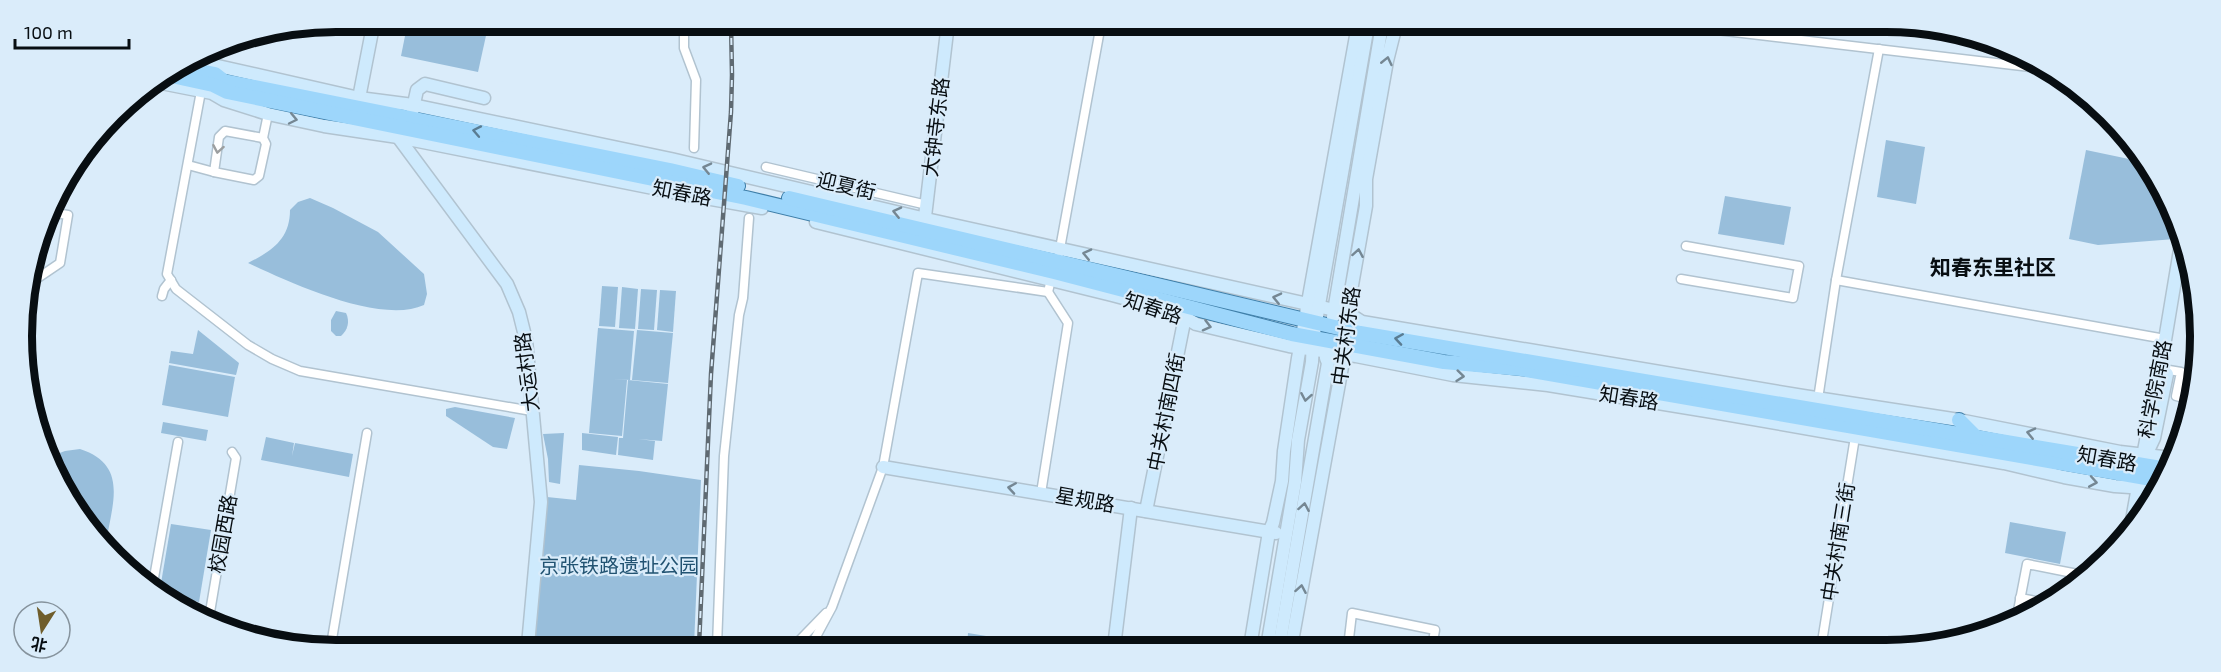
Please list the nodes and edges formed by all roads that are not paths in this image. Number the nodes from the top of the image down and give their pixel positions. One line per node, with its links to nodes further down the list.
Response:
1 (372, 32): 17 (street)
2 (684, 32): 22 (street)
3 (947, 32): 26 (street, 大钟寺东路)
4 (1099, 32): 32 (street)
5 (1358, 32): 11 (street, 中关村东路)
6 (1362, 32): 11 (street)
7 (1367, 32): 44 (street, 中关村东路)
8 (1381, 32): 45 (street, 中关村东路)
9 (1394, 32): 47 (street, 中关村东路, one-way to 9)
10 (1734, 32): 12 (street)
11 (1356, 39): 44 (street, 中关村东路)
12 (1879, 49): 13 (street); 38 (street)
13 (2027, 67)
14 (199, 70): 15 (main road, 知春路); 16 (street, 知春路); 17 (street, 知春路); 19 (street, 知春路); 20 (main road, 知春路); 23 (street)
15 (183, 72)
16 (178, 76)
17 (359, 98): 20 (street, 知春路)
18 (484, 98): 20 (street)
19 (268, 114): 20 (street, 知春路, one-way to 20); 21 (street)
20 (406, 122): 29 (main road, 知春路); 29 (street, 知春路); 57 (street, 大运村路)
21 (263, 138): 25 (street, one-way to 25); 25 (street)
22 (694, 148)
23 (188, 165): 25 (street); 37 (street)
24 (766, 167): 26 (street, 迎夏街)
25 (214, 172)
26 (927, 205): 29 (street, 大钟寺东路)
27 (58, 213): 34 (street)
28 (749, 218): 88 (street)
29 (922, 234): 32 (main road, 知春路)
30 (1686, 246): 36 (street)
31 (2179, 257): 50 (street, 科学院南路)
32 (1055, 265): 35 (street, 知春路, one-way to 32); 39 (street); 40 (main road, 知春路); 41 (main road, 知春路); 42 (street, 知春路)
33 (2183, 275): 53 (street, 科学院南路)
34 (37, 279)
35 (1193, 279): 41 (street, 中关村南四街); 44 (street, 知春路, one-way to 35)
36 (1680, 279)
37 (171, 280): 43 (street); 57 (street)
38 (1836, 280): 50 (street); 56 (street)
39 (1048, 292): 67 (street); 73 (street)
40 (1127, 292): 42 (street); 46 (main road, 知春路)
41 (1191, 293): 46 (street, 中关村南四街); 48 (main road, 知春路)
42 (1113, 295): 46 (street, 知春路)
43 (162, 296)
44 (1313, 306): 45 (street, 知春路); 48 (street, 中关村东路)
45 (1334, 311): 47 (street, 知春路); 49 (street, 中关村东路)
46 (1186, 313): 51 (main road, 知春路, one-way to 51); 75 (street, 中关村南四街)
47 (1348, 313): 49 (street, 中关村东路); 56 (street, 知春路)
48 (1310, 321): 49 (main road, 知春路); 51 (street, 中关村东路)
49 (1338, 328): 52 (street, 中关村东路); 62 (main road, 知春路, one-way to 49)
50 (2166, 339): 53 (street, 科学院南路)
51 (1307, 343): 52 (main road, 知春路); 77 (street, 中关村东路); 78 (street, 中关村东路, one-way to 78)
52 (1335, 348): 54 (main road, 知春路); 58 (street, 知春路, one-way to 58); 94 (street, 中关村东路, one-way to 52); 95 (street, 中关村东路, one-way to 52)
53 (2164, 369): 55 (street); 68 (street, 科学院南路)
54 (1685, 397): 58 (main road); 65 (main road, 知春路)
55 (2183, 398)
56 (1818, 399): 59 (street, 知春路)
57 (532, 411): 87 (street, 大运村路)
58 (1713, 412): 61 (street, 知春路)
59 (1959, 420): 62 (main road); 68 (street, 知春路, one-way to 59)
60 (367, 433): 86 (street)
61 (1855, 437): 70 (street, 知春路); 98 (street, 中关村南三街)
62 (1976, 437): 68 (main road, 知春路)
63 (178, 442): 80 (street)
64 (232, 452): 85 (street, 校园西路)
65 (2038, 459): 68 (main road, 知春路); 70 (main road)
66 (2163, 461): 68 (street, 知春路)
67 (883, 467): 73 (street, 星规路, one-way to 67); 83 (street)
68 (2141, 468): 69 (main road, 知春路); 70 (street, 知春路, one-way to 68); 71 (main road, 知春路); 72 (street, 知春路); 76 (street, 科学院南路)
69 (2159, 469)
70 (2049, 473)
71 (2155, 476)
72 (2153, 481)
73 (1041, 493): 74 (street, 星规路)
74 (1131, 508): 75 (street, 星规路); 91 (street)
75 (1146, 511): 77 (street, 星规路)
76 (2133, 512)
77 (1269, 532): 78 (street, 星规路); 92 (street, 中关村东路)
78 (1286, 534): 93 (street, 中关村东路)
79 (2075, 574): 81 (street)
80 (154, 580)
81 (2020, 598): 82 (street); 84 (street)
82 (2035, 601)
83 (832, 607): 89 (street); 90 (street)
84 (2018, 610)
85 (210, 613)
86 (332, 640)
87 (528, 640)
88 (717, 640)
89 (800, 640)
90 (814, 640)
91 (1115, 640)
92 (1251, 640)
93 (1268, 640)
94 (1280, 640)
95 (1292, 640)
96 (1349, 640): 97 (street)
97 (1433, 640)
98 (1822, 640)

